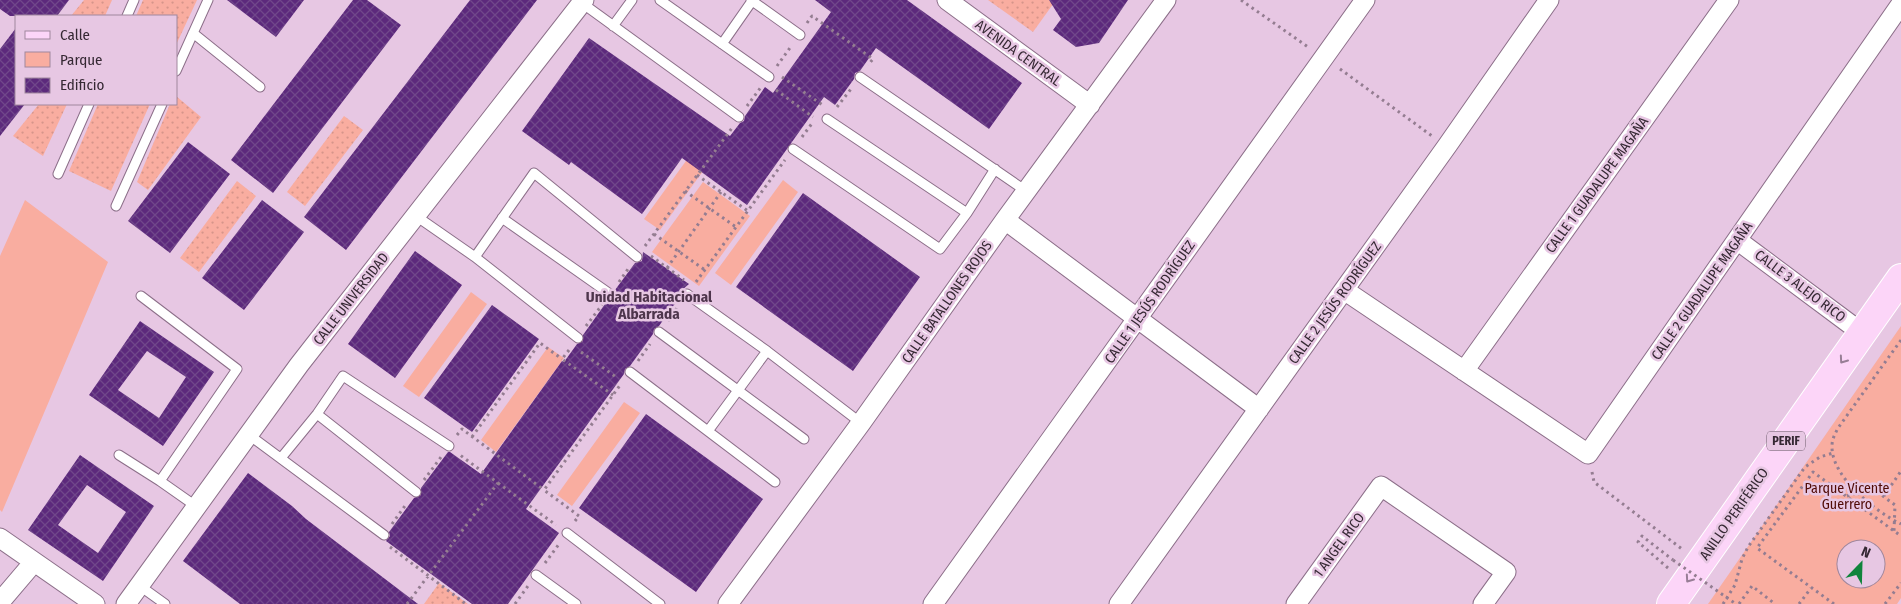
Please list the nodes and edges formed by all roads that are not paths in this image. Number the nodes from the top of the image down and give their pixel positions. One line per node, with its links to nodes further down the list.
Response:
1 (134, 0): 13 (lane)
2 (208, 0): 15 (lane)
3 (632, 0): 14 (lane)
4 (660, 0): 17 (lane)
5 (947, 0): 24 (street, AVENIDA CENTRAL)
6 (1166, 0): 24 (street, CALLE BATALLONES ROJOS)
7 (1365, 0): 44 (street, CALLE 1 JESÚS RODRÍGUEZ)
8 (1549, 0): 41 (street, CALLE 2 JESÚS RODRÍGUEZ)
9 (1729, 0): 49 (street, CALLE 1 GUADALUPE MAGAÑA)
10 (752, 1): 16 (lane); 17 (lane)
11 (583, 2): 14 (lane); 33 (street, CALLE UNIVERSIDAD)
12 (1901, 4): 36 (street, CALLE 2 GUADALUPE MAGAÑA)
13 (127, 15)
14 (613, 26): 26 (lane)
15 (193, 34): 18 (lane); 21 (lane)
16 (800, 34)
17 (722, 44): 19 (lane)
18 (178, 67)
19 (769, 77)
20 (860, 77): 28 (lane)
21 (260, 87)
22 (89, 105): 29 (lane)
23 (162, 105): 31 (lane)
24 (1090, 105): 30 (street, CALLE BATALLONES ROJOS)
25 (830, 116): 32 (lane)
26 (740, 117)
27 (793, 149): 32 (lane)
28 (995, 169): 30 (lane); 32 (lane)
29 (58, 174)
30 (1026, 191): 35 (street, CALLE BATALLONES ROJOS)
31 (116, 206)
32 (967, 213)
33 (416, 216): 38 (lane); 56 (street, CALLE UNIVERSIDAD)
34 (502, 218): 37 (lane); 38 (lane); 42 (lane)
35 (1005, 220): 44 (street); 54 (street, CALLE BATALLONES ROJOS)
36 (1737, 240): 46 (street, CALLE 3 ALEJO RICO); 49 (street, CALLE 2 GUADALUPE MAGAÑA)
37 (640, 253)
38 (475, 257): 47 (lane)
39 (1901, 278): 46 (main road, ANILLO PERIFÉRICO / PERIF)
40 (690, 290): 48 (lane)
41 (1344, 290): 49 (street); 52 (street, CALLE 2 JESÚS RODRÍGUEZ)
42 (610, 294)
43 (141, 296): 61 (lane)
44 (1139, 318): 52 (street); 78 (street, CALLE 1 JESÚS RODRÍGUEZ)
45 (659, 332): 51 (lane)
46 (1862, 333): 82 (main road, ANILLO PERIFÉRICO / PERIF, one-way to 82)
47 (578, 338)
48 (767, 351): 51 (lane); 54 (lane)
49 (1464, 371)
50 (630, 372): 55 (lane)
51 (738, 390): 55 (lane); 57 (lane)
52 (1259, 409): 79 (street, CALLE 2 JESÚS RODRÍGUEZ)
53 (317, 414): 58 (lane); 60 (lane); 63 (lane)
54 (861, 422): 77 (street, CALLE BATALLONES ROJOS)
55 (708, 431): 62 (lane)
56 (249, 435): 60 (lane); 64 (street, CALLE UNIVERSIDAD)
57 (804, 439)
58 (449, 446)
59 (120, 455): 61 (lane)
60 (281, 458): 66 (lane)
61 (160, 482): 64 (lane)
62 (775, 482)
63 (416, 492)
64 (197, 508): 70 (street, CALLE UNIVERSIDAD)
65 (566, 533): 76 (lane)
66 (384, 535)
67 (0, 538): 68 (street)
68 (34, 562): 71 (street); 72 (street)
69 (536, 575): 75 (lane)
70 (140, 586): 73 (street, CALLE UNIVERSIDAD); 74 (lane)
71 (0, 602)
72 (95, 604)
73 (126, 604)
74 (165, 604)
75 (576, 604)
76 (660, 604)
77 (728, 604)
78 (933, 604)
79 (1119, 604)
80 (1296, 604): 81 (street, 1 ANGEL RICO)
81 (1483, 604)
82 (1671, 604)

